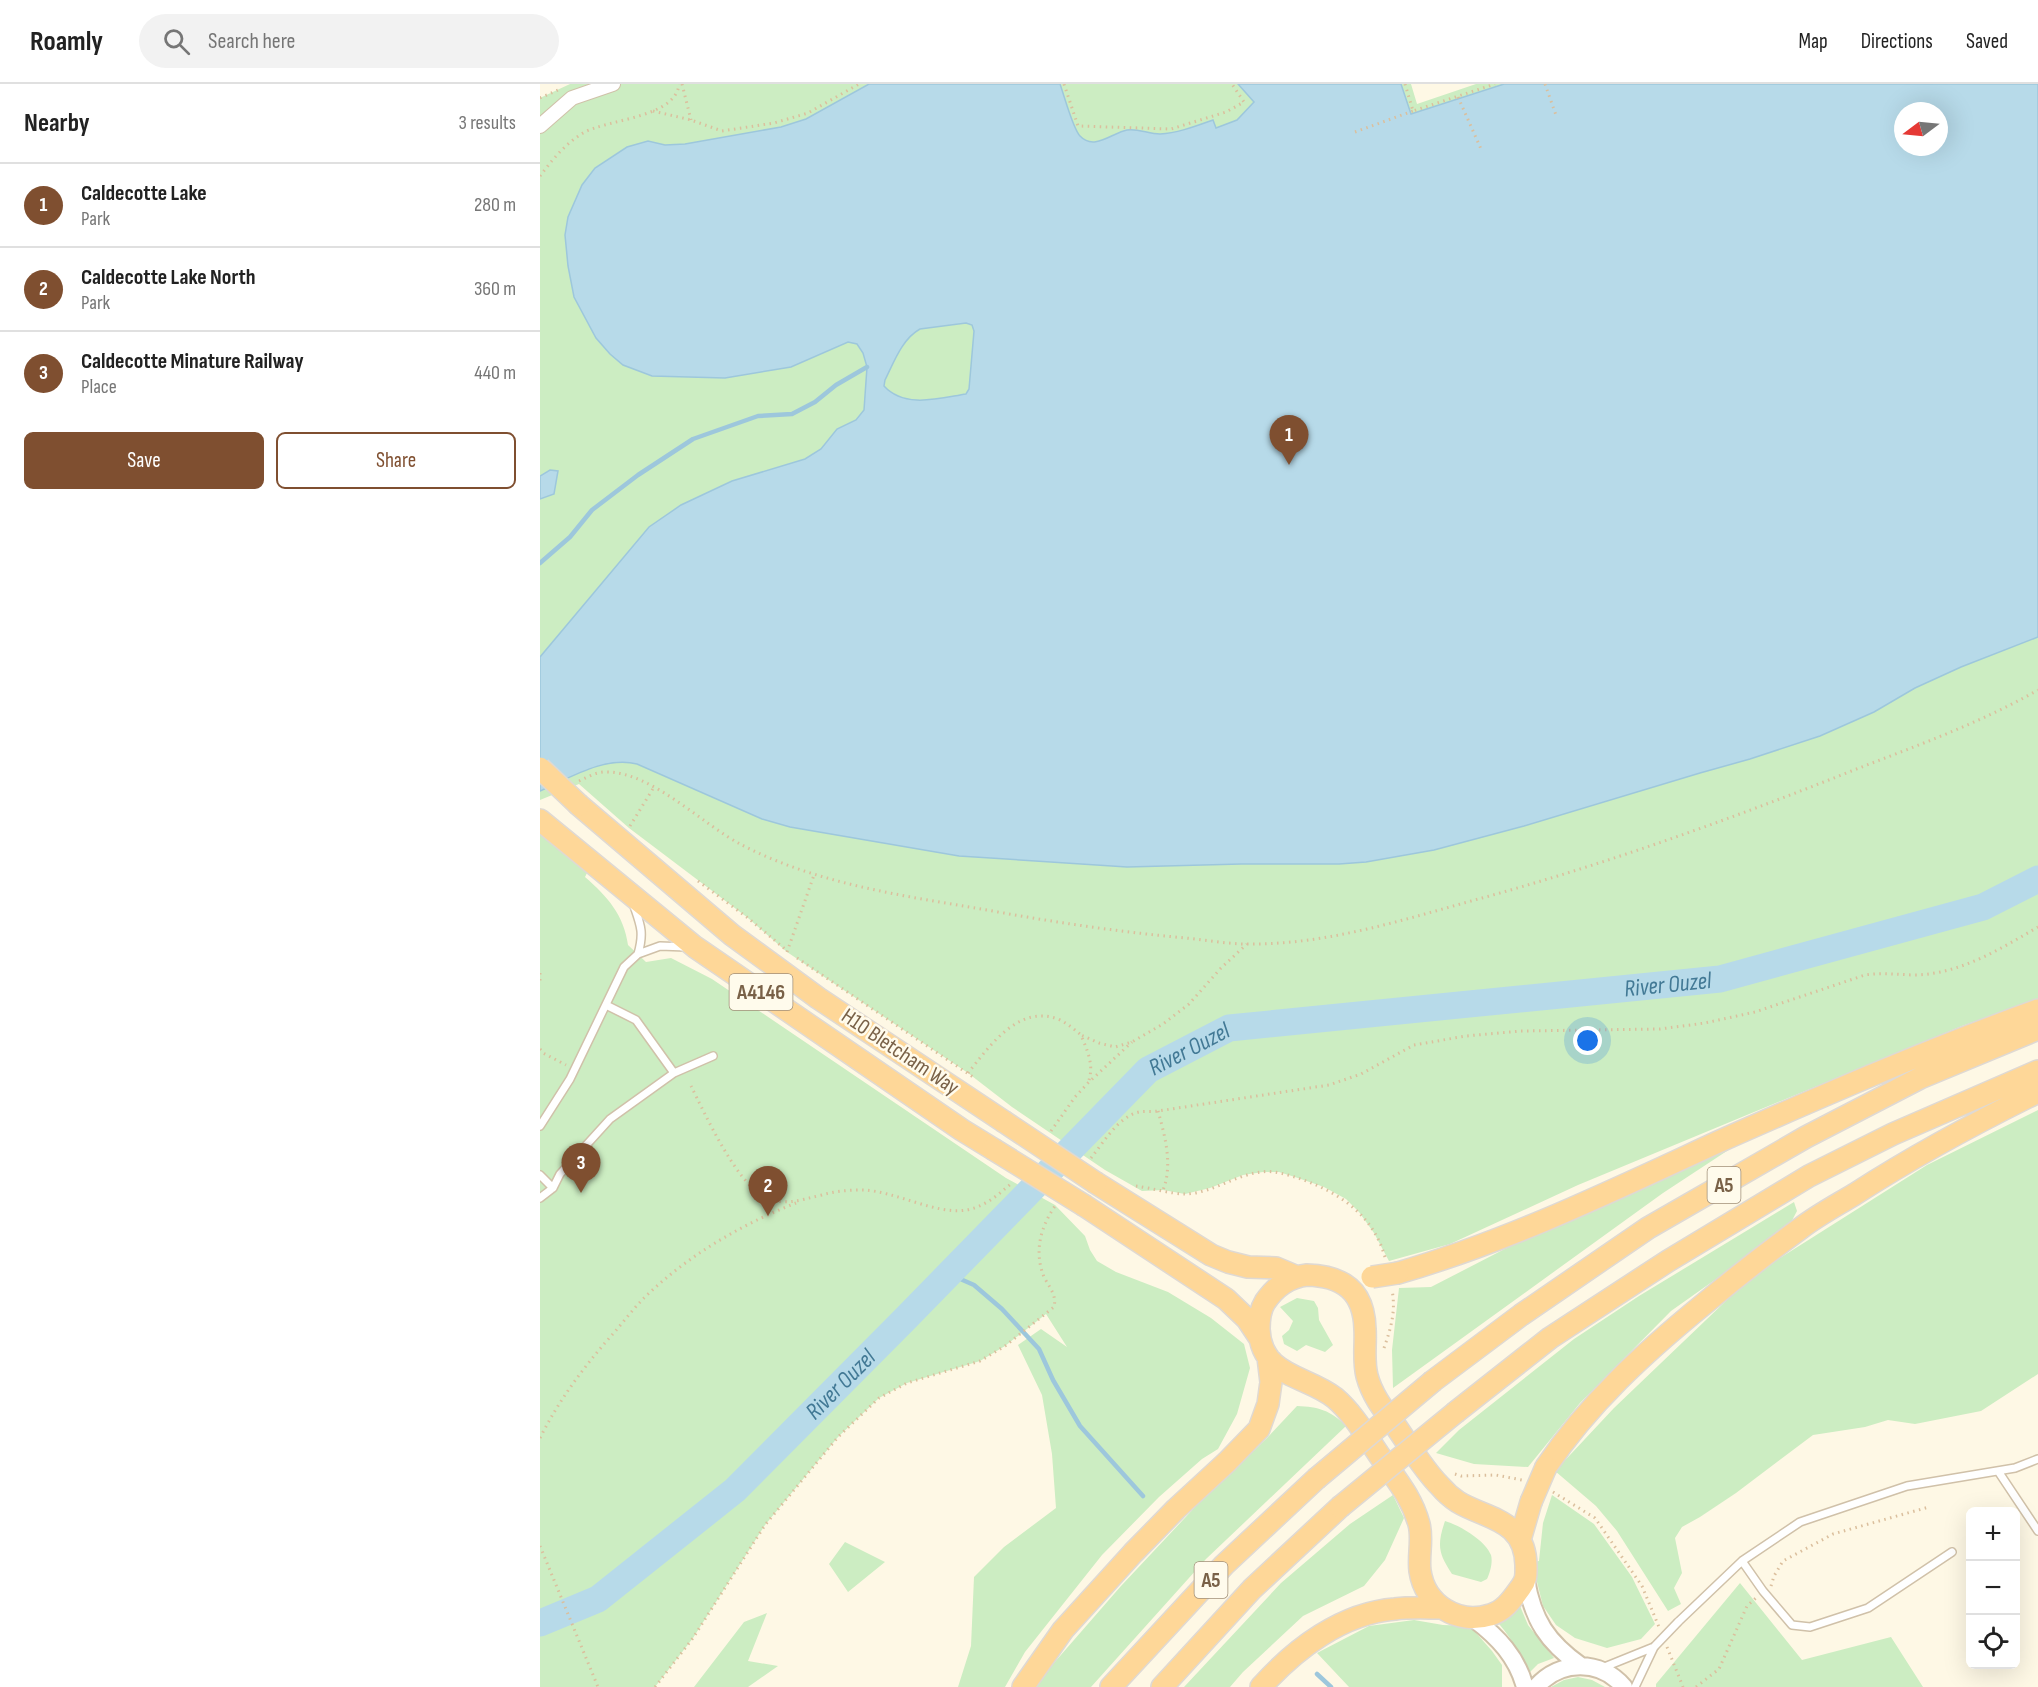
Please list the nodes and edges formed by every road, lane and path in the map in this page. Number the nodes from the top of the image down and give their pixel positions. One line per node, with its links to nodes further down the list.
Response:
1 (613, 84): 16 (street)
2 (681, 84): 12 (path); 15 (path)
3 (859, 84): 15 (path)
4 (1064, 84): 5 (path)
5 (1232, 84)
6 (1405, 84): 13 (path)
7 (1495, 84): 10 (path)
8 (1545, 84): 14 (path)
9 (563, 88): 11 (path)
10 (1458, 97): 13 (path); 18 (path)
11 (540, 98)
12 (653, 111): 15 (path); 19 (path)
13 (1413, 111): 17 (path)
14 (1557, 118)
15 (691, 120)
16 (540, 126)
17 (1355, 132)
18 (1481, 149)
19 (540, 176)
20 (2038, 690): 30 (path)
21 (540, 768): 59 (highway, H10 Bletcham Way / A4146, bridge)
22 (578, 782): 23 (path)
23 (654, 787): 25 (path); 26 (path)
24 (540, 820): 28 (highway, H10 Bletcham Way / A4146)
25 (621, 821)
26 (814, 875): 27 (path); 30 (path)
27 (693, 877)
28 (630, 895): 31 (highway, H10 Bletcham Way / A4146); 32 (lane)
29 (2038, 927): 58 (path)
30 (1247, 944): 40 (path)
31 (695, 947): 32 (lane); 62 (highway, H10 Bletcham Way / A4146, bridge)
32 (638, 954): 36 (lane)
33 (797, 958): 46 (path)
34 (540, 973): 35 (path)
35 (540, 983)
36 (606, 1005): 43 (lane); 45 (lane)
37 (2038, 1010): 58 (highway, H10 Bletcham Way)
38 (2038, 1029): 89 (highway, A5, bridge)
39 (1081, 1035): 40 (path); 46 (path); 48 (path)
40 (1132, 1042): 48 (path)
41 (540, 1049): 43 (path)
42 (713, 1056): 45 (lane)
43 (574, 1069): 51 (lane)
44 (2038, 1071): 90 (highway, A5, bridge)
45 (674, 1073): 55 (lane)
46 (968, 1073): 47 (path)
47 (977, 1080)
48 (1088, 1083): 52 (path)
49 (691, 1086): 57 (path)
50 (2038, 1092): 73 (highway, bridge)
51 (540, 1126)
52 (1048, 1134)
53 (540, 1175): 55 (lane)
54 (1012, 1182): 57 (path)
55 (553, 1188): 56 (lane)
56 (540, 1198)
57 (797, 1202): 65 (path)
58 (1387, 1274): 60 (highway, H10 Bletcham Way); 64 (path)
59 (1295, 1276): 60 (highway, H10 Bletcham Way); 62 (highway)
60 (1340, 1280): 73 (highway)
61 (1046, 1314): 87 (path)
62 (1259, 1337): 63 (highway, H10 Bletcham Way)
63 (1268, 1357): 79 (highway); 88 (highway)
64 (1383, 1359)
65 (540, 1438)
66 (2038, 1459): 68 (lane)
67 (1447, 1471): 69 (path)
68 (1998, 1471): 72 (lane); 76 (lane)
69 (1527, 1481)
70 (1547, 1489): 81 (path)
71 (1929, 1507): 78 (path)
72 (2038, 1531)
73 (1520, 1540): 77 (highway)
74 (540, 1546): 86 (path)
75 (1952, 1552): 78 (lane)
76 (1742, 1561): 78 (lane); 82 (lane, bridge)
77 (1526, 1580): 80 (highway); 84 (street)
78 (1763, 1592): 97 (path)
79 (1441, 1608): 80 (highway); 91 (highway)
80 (1474, 1619): 92 (street)
81 (1663, 1636)
82 (1654, 1647): 85 (lane); 95 (lane)
83 (1667, 1647): 96 (path)
84 (1581, 1665): 85 (street); 93 (street)
85 (1600, 1669): 94 (street)
86 (598, 1687)
87 (655, 1687)
88 (1023, 1687)
89 (1111, 1687)
90 (1162, 1687)
91 (1261, 1687)
92 (1525, 1687)
93 (1536, 1687)
94 (1624, 1687)
95 (1635, 1687)
96 (1683, 1687)
97 (1696, 1687)

